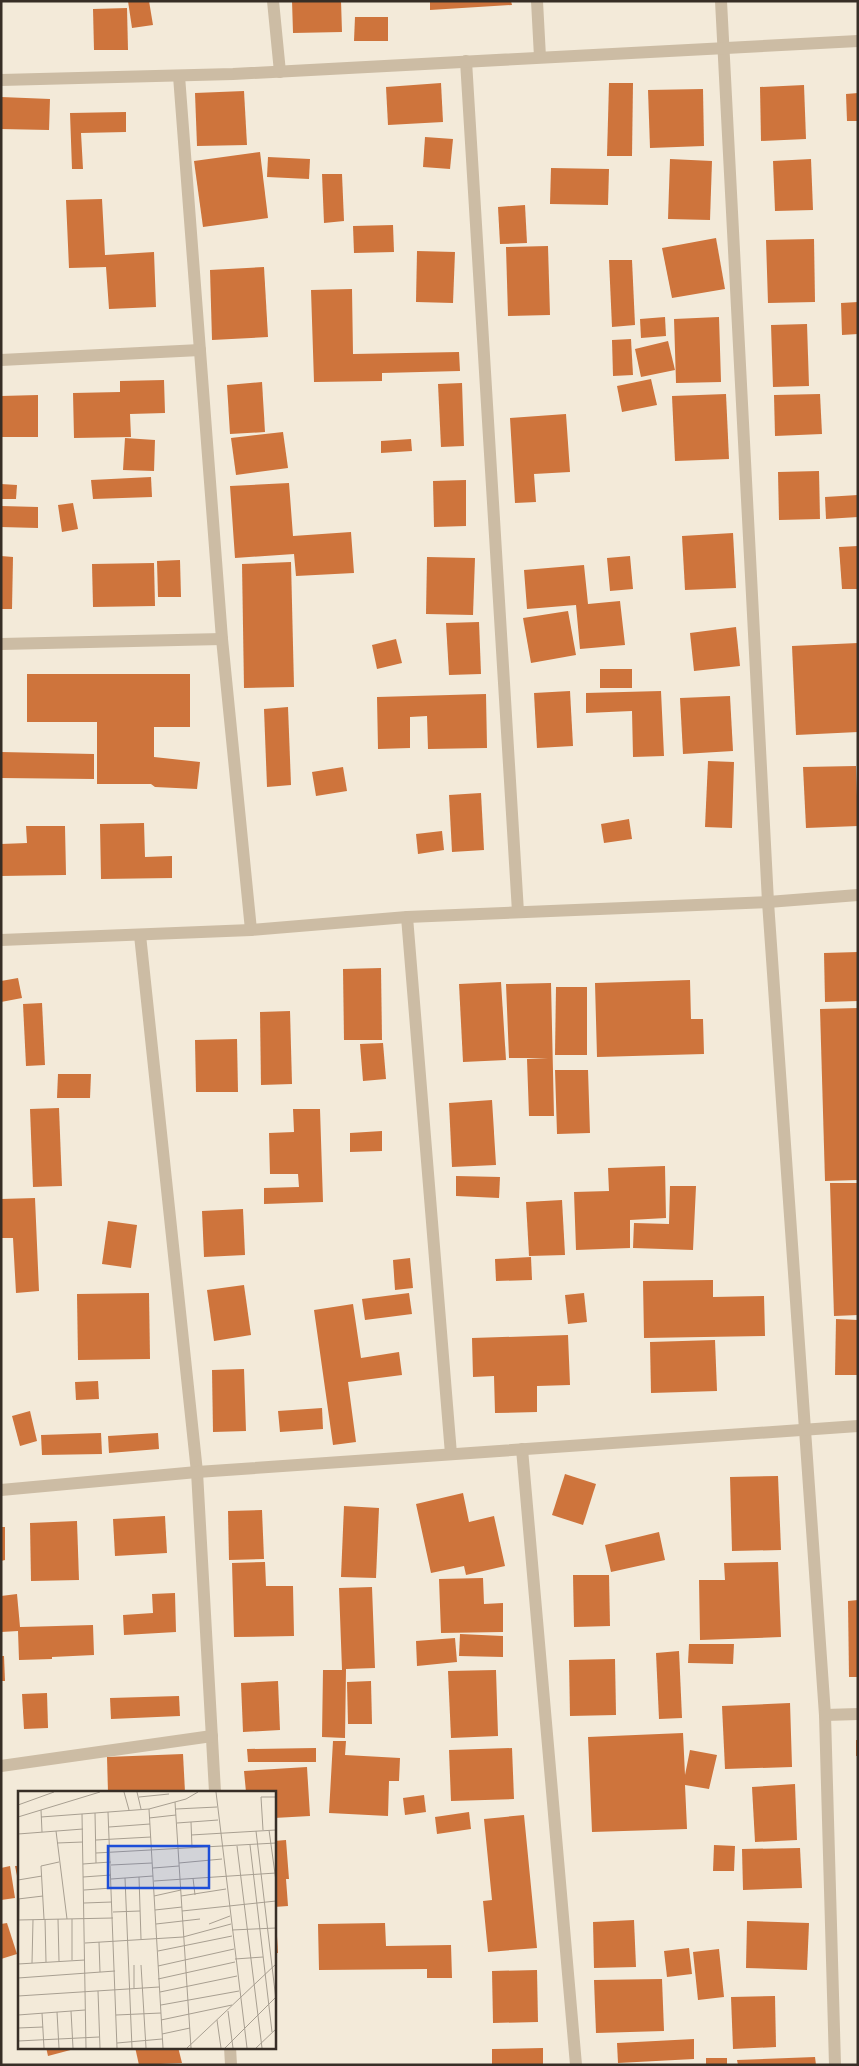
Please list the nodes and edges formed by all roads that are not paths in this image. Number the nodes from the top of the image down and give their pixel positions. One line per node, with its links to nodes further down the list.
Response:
1 (273, 1): 8 (street)
2 (537, 1): 6 (street)
3 (721, 1): 5 (street)
4 (858, 41): 5 (street)
5 (724, 48): 6 (street); 16 (street)
6 (540, 57): 7 (street)
7 (466, 61): 8 (street); 17 (street)
8 (280, 72): 9 (street)
9 (179, 76): 10 (street); 11 (street)
10 (1, 80)
11 (200, 350): 12 (street); 13 (street)
12 (1, 360)
13 (222, 638): 14 (street); 19 (street)
14 (1, 644)
15 (858, 896): 16 (street)
16 (768, 902): 17 (street); 23 (street)
17 (518, 912): 18 (street)
18 (407, 917): 19 (street); 25 (street)
19 (251, 930): 20 (street)
20 (140, 935): 21 (street); 26 (street)
21 (1, 940)
22 (858, 1426): 23 (street)
23 (806, 1428): 24 (street); 29 (street)
24 (522, 1449): 25 (street); 35 (street)
25 (451, 1454): 26 (street)
26 (197, 1472): 27 (street); 30 (street)
27 (1, 1490)
28 (858, 1714): 29 (street)
29 (825, 1715): 36 (street)
30 (212, 1736): 31 (street); 32 (street)
31 (1, 1766)
32 (215, 1791)
33 (230, 2048): 34 (street)
34 (231, 2065)
35 (576, 2065)
36 (835, 2065)

